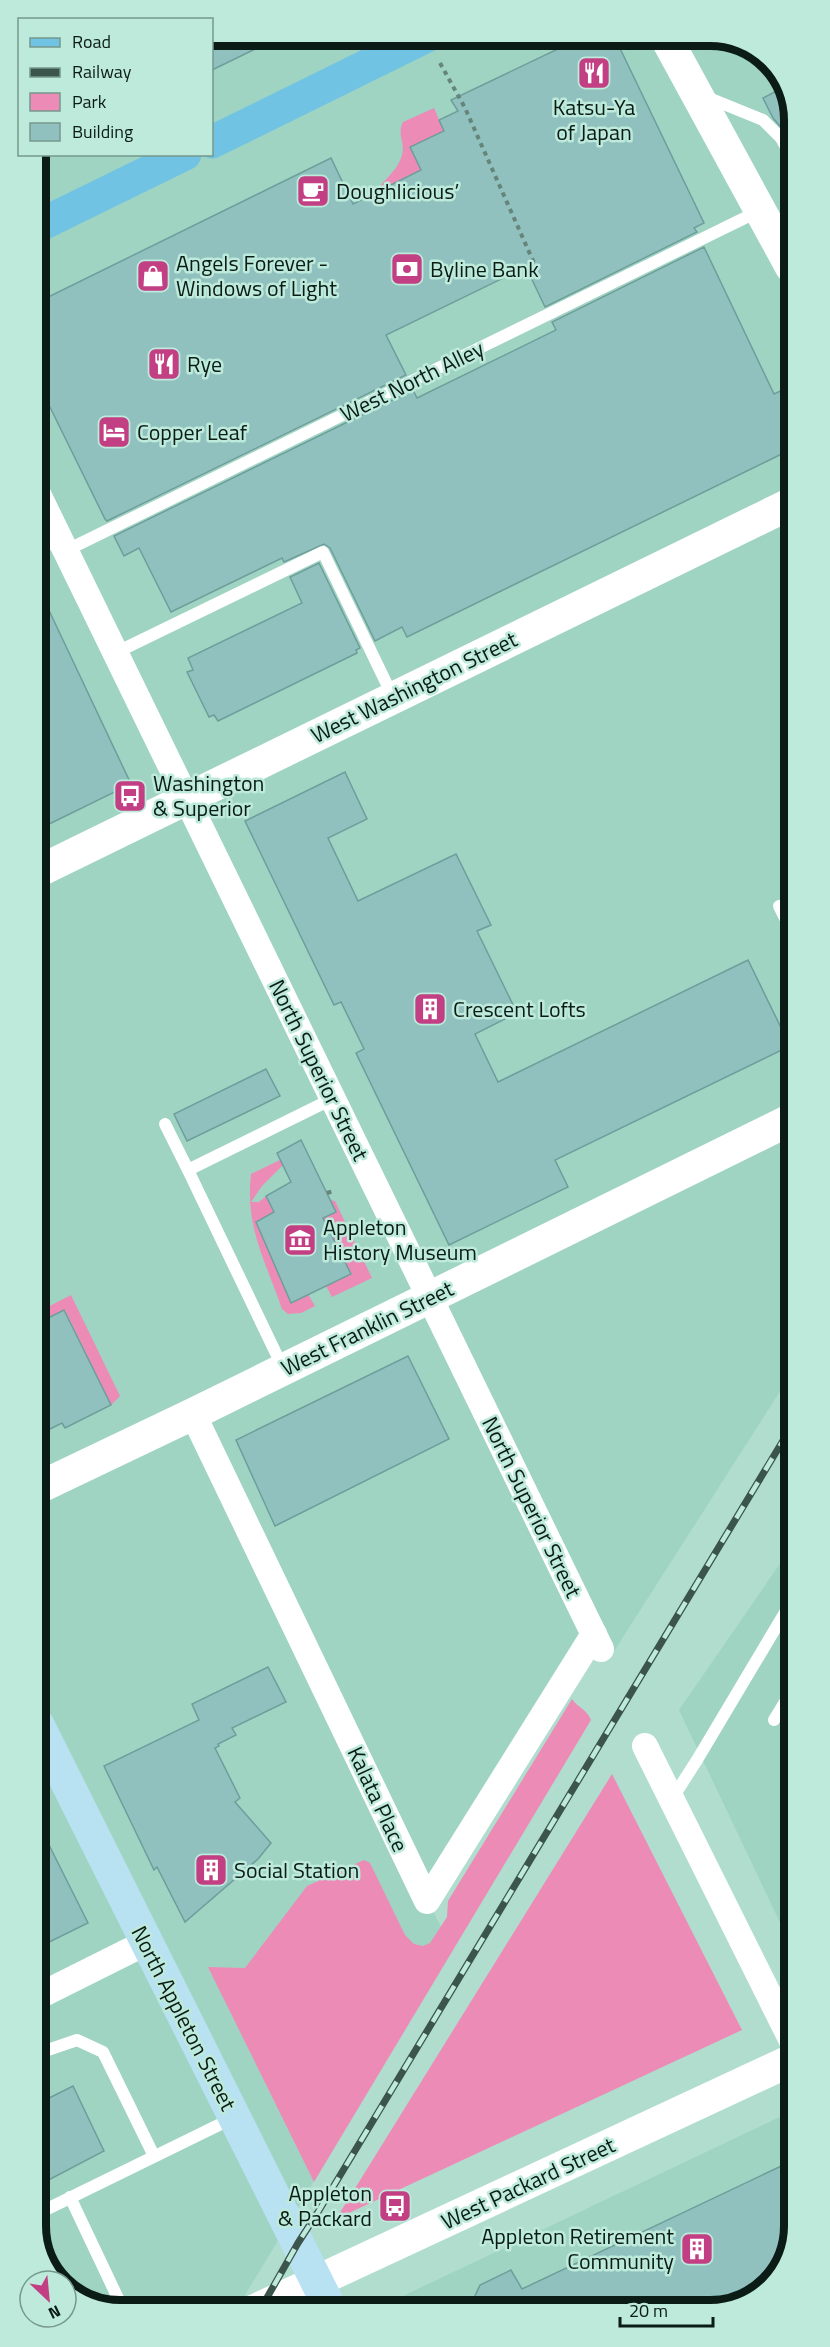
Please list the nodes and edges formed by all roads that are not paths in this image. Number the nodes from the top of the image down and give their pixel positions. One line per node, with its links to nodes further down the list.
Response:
1 (431, 47): 4 (main road)
2 (671, 47): 3 (street)
3 (693, 91): 5 (lane); 7 (street)
4 (213, 142)
5 (784, 143)
6 (181, 156): 8 (main road)
7 (759, 211): 9 (street); 12 (lane, West North Alley)
8 (46, 222)
9 (784, 255)
10 (784, 507): 15 (street, West Washington Street)
11 (46, 511): 12 (street, North Superior Street)
12 (62, 545): 13 (lane, West North Alley); 14 (street, North Superior Street)
13 (46, 548)
14 (115, 653): 15 (lane); 16 (street, North Superior Street)
15 (393, 697): 16 (street, West Washington Street)
16 (186, 798): 17 (street, West Washington Street); 20 (street, North Superior Street)
17 (46, 868)
18 (780, 906): 19 (lane)
19 (784, 915)
20 (334, 1098): 23 (lane); 24 (street, North Superior Street)
21 (784, 1123): 24 (street, West Franklin Street)
22 (165, 1124): 23 (lane)
23 (188, 1170): 25 (lane)
24 (430, 1297): 25 (street, West Franklin Street); 29 (street, North Superior Street)
25 (283, 1369): 26 (street, West Franklin Street)
26 (194, 1414): 27 (street, West Franklin Street); 29 (street, Kalata Place)
27 (46, 1484)
28 (784, 1614): 34 (lane)
29 (597, 1641)
30 (784, 1704): 31 (lane)
31 (774, 1720)
32 (46, 1741): 35 (main road, North Appleton Street)
33 (645, 1746): 34 (street)
34 (672, 1799): 37 (street)
35 (146, 1943): 36 (street); 40 (main road, North Appleton Street)
36 (46, 1993)
37 (784, 2025)
38 (46, 2051): 41 (lane)
39 (784, 2064): 44 (street, West Packard Street)
40 (234, 2117): 41 (lane); 44 (main road, North Appleton Street)
41 (154, 2157): 42 (lane)
42 (70, 2197): 43 (lane); 45 (lane)
43 (46, 2209)
44 (324, 2295): 46 (street, West Packard Street)
45 (119, 2300)
46 (299, 2300)

